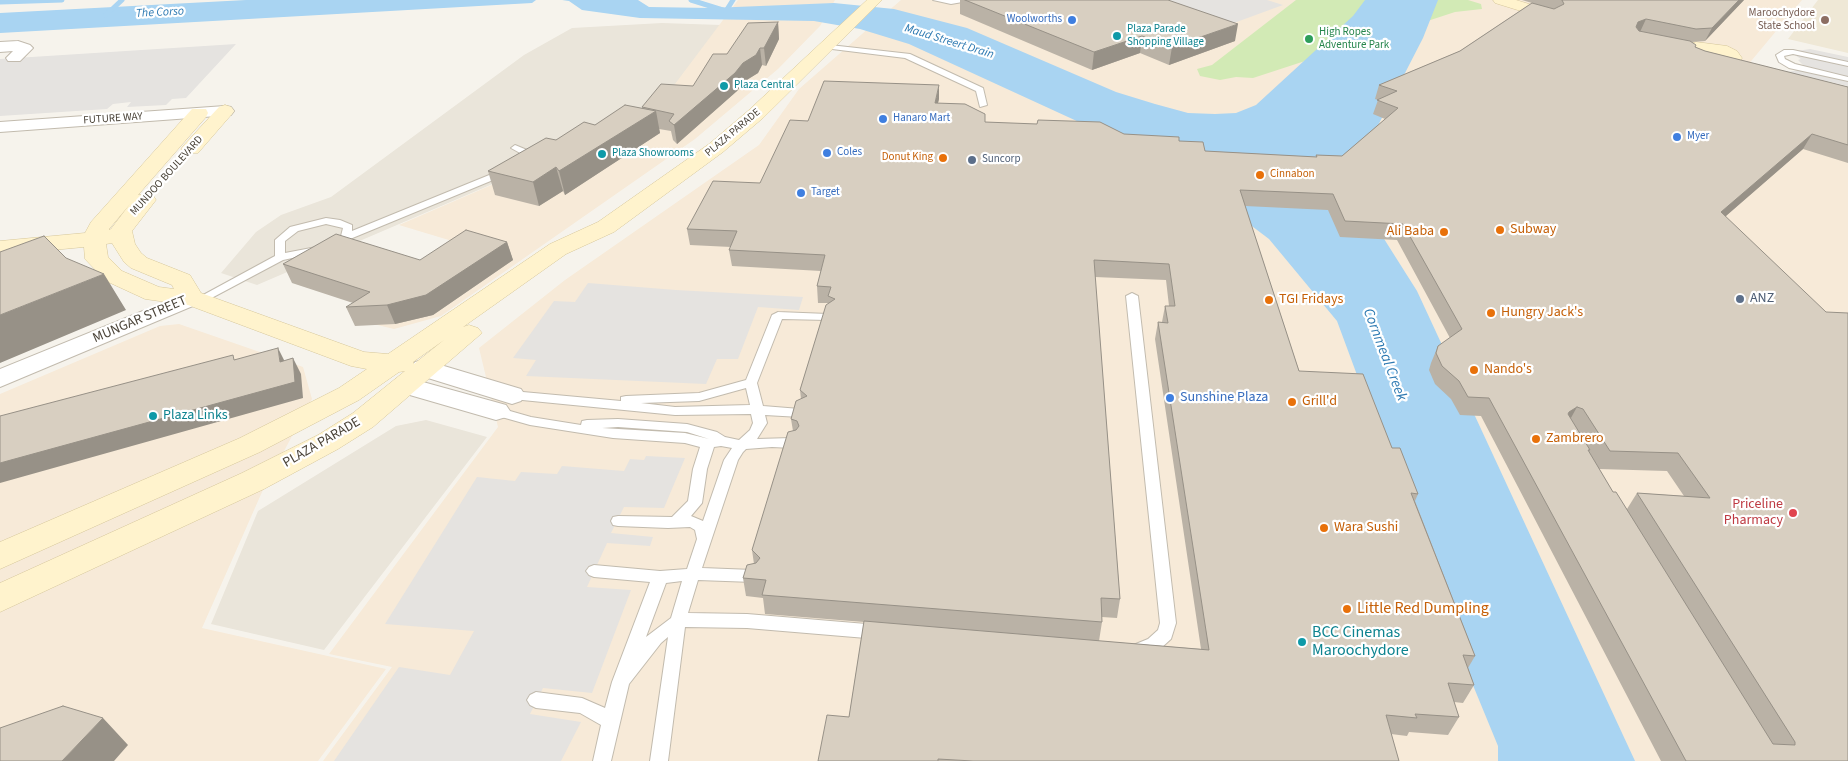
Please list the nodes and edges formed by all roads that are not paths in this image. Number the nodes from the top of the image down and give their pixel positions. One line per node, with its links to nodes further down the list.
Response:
1 (936, 0): 2 (lane)
2 (972, 0)
3 (1500, 0): 5 (main road)
4 (872, 1): 7 (main road, PLAZA PARADE)
5 (1550, 14)
6 (0, 46): 9 (street)
7 (824, 46): 15 (lane); 22 (main road, PLAZA PARADE)
8 (1683, 48): 11 (main road)
9 (14, 58)
10 (1848, 64): 13 (lane)
11 (1748, 68)
12 (1770, 74): 14 (main road)
13 (1848, 79)
14 (1848, 94)
15 (983, 104)
16 (225, 111): 17 (street, FUTURE WAY); 23 (main road, MUNDOO BOULEVARD)
17 (199, 113): 18 (street, FUTURE WAY); 25 (main road, MUNDOO BOULEVARD)
18 (19, 126): 19 (street, FUTURE WAY); 20 (street)
19 (0, 127)
20 (0, 142)
21 (515, 148): 24 (lane)
22 (606, 227): 31 (main road, PLAZA PARADE); 31 (main road, PLAZA PARADE)
23 (120, 234): 25 (main road); 29 (main road)
24 (346, 236): 27 (lane); 27 (lane)
25 (94, 239): 26 (main road); 29 (main road)
26 (0, 248)
27 (280, 257): 29 (lane)
28 (1132, 296): 52 (lane)
29 (196, 299): 31 (main road, MUNGAR STREET); 32 (street, MUNGAR STREET)
30 (828, 317): 33 (lane)
31 (393, 370): 35 (street, MUNGAR STREET); 44 (main road, PLAZA PARADE); 49 (main road, PLAZA PARADE)
32 (0, 379)
33 (751, 383): 34 (lane); 36 (lane)
34 (568, 401): 35 (lane); 36 (lane)
35 (504, 403): 38 (lane)
36 (758, 410): 37 (lane); 40 (lane)
37 (800, 413)
38 (715, 443): 40 (lane); 42 (lane)
39 (792, 443): 40 (lane)
40 (742, 444): 43 (lane)
41 (618, 521): 42 (lane)
42 (676, 522): 43 (lane)
43 (705, 542): 46 (lane)
44 (0, 556)
45 (594, 571): 48 (lane)
46 (693, 575): 47 (lane); 48 (lane); 50 (lane)
47 (753, 576)
48 (660, 577): 53 (lane)
49 (0, 598)
50 (678, 621): 51 (lane); 53 (lane); 57 (lane)
51 (890, 632)
52 (1119, 651)
53 (621, 682): 55 (lane)
54 (536, 700): 55 (lane)
55 (611, 722): 56 (lane)
56 (602, 761)
57 (659, 761)

